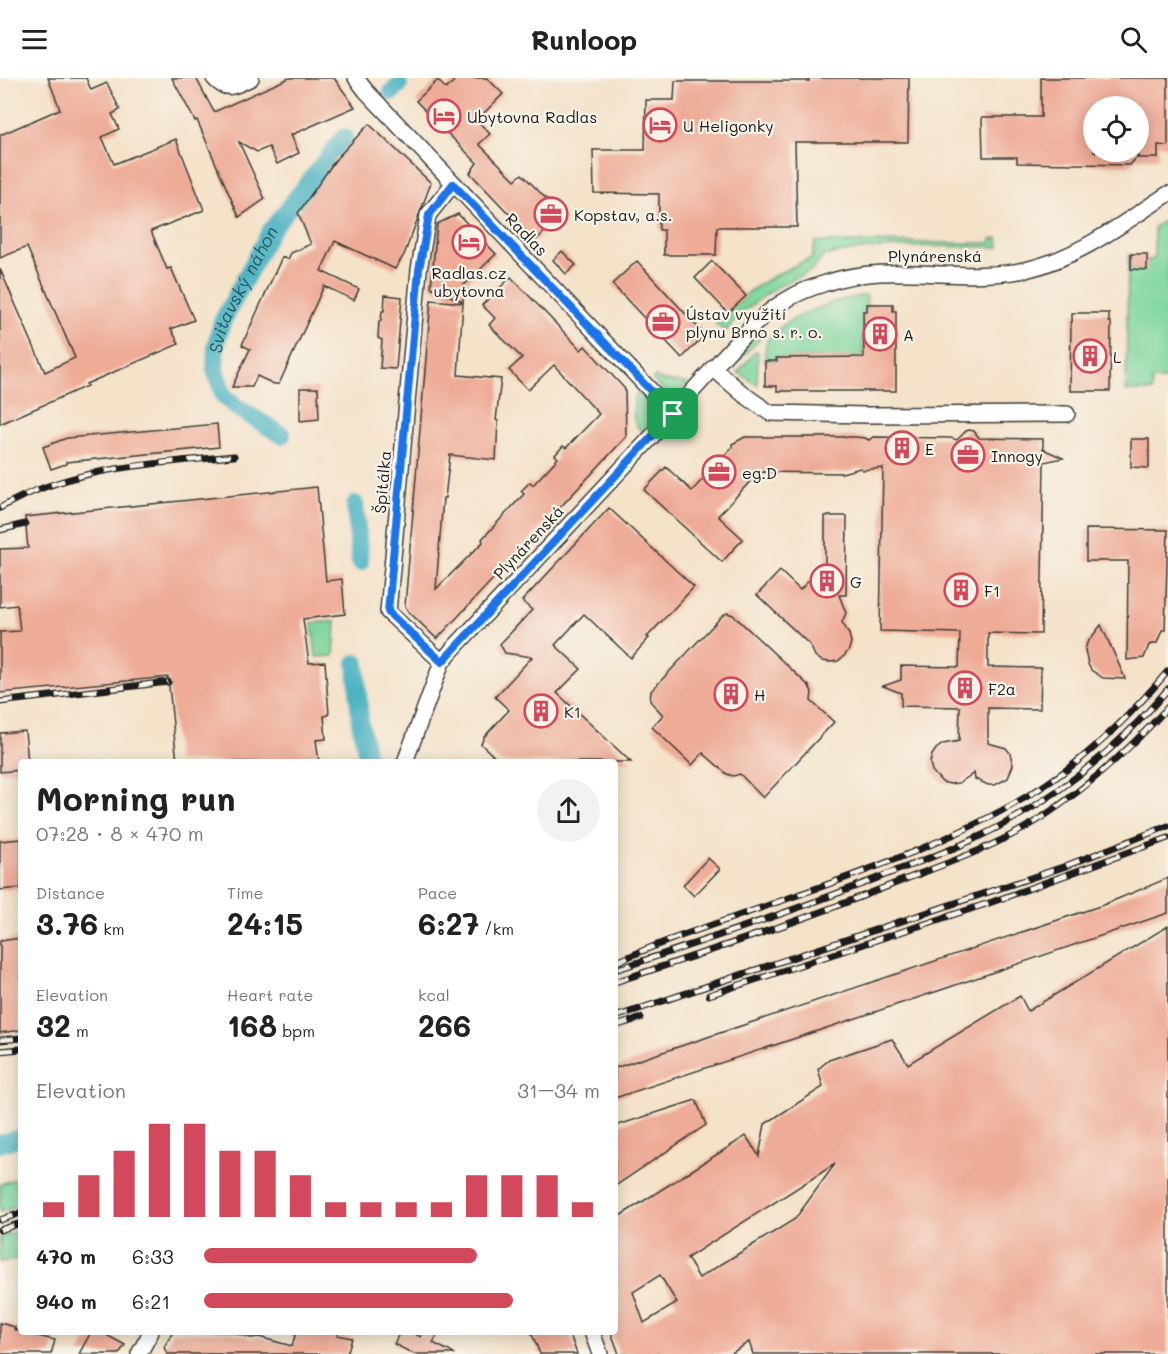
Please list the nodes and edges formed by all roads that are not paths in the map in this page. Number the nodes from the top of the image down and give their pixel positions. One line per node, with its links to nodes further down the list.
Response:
1 (214, 78): 2 (street)
2 (251, 78)
3 (356, 78): 4 (street, Radlas)
4 (453, 184): 7 (street, Radlas); 9 (street, Špitálka)
5 (1168, 194): 6 (street, Plynárenská)
6 (714, 368): 7 (street, Plynárenská); 8 (street)
7 (673, 414): 9 (street, Plynárenská)
8 (1067, 414)
9 (442, 662): 10 (street)
10 (406, 759)
11 (150, 1335): 13 (street)
12 (593, 1335): 14 (street)
13 (139, 1354)
14 (600, 1354)

